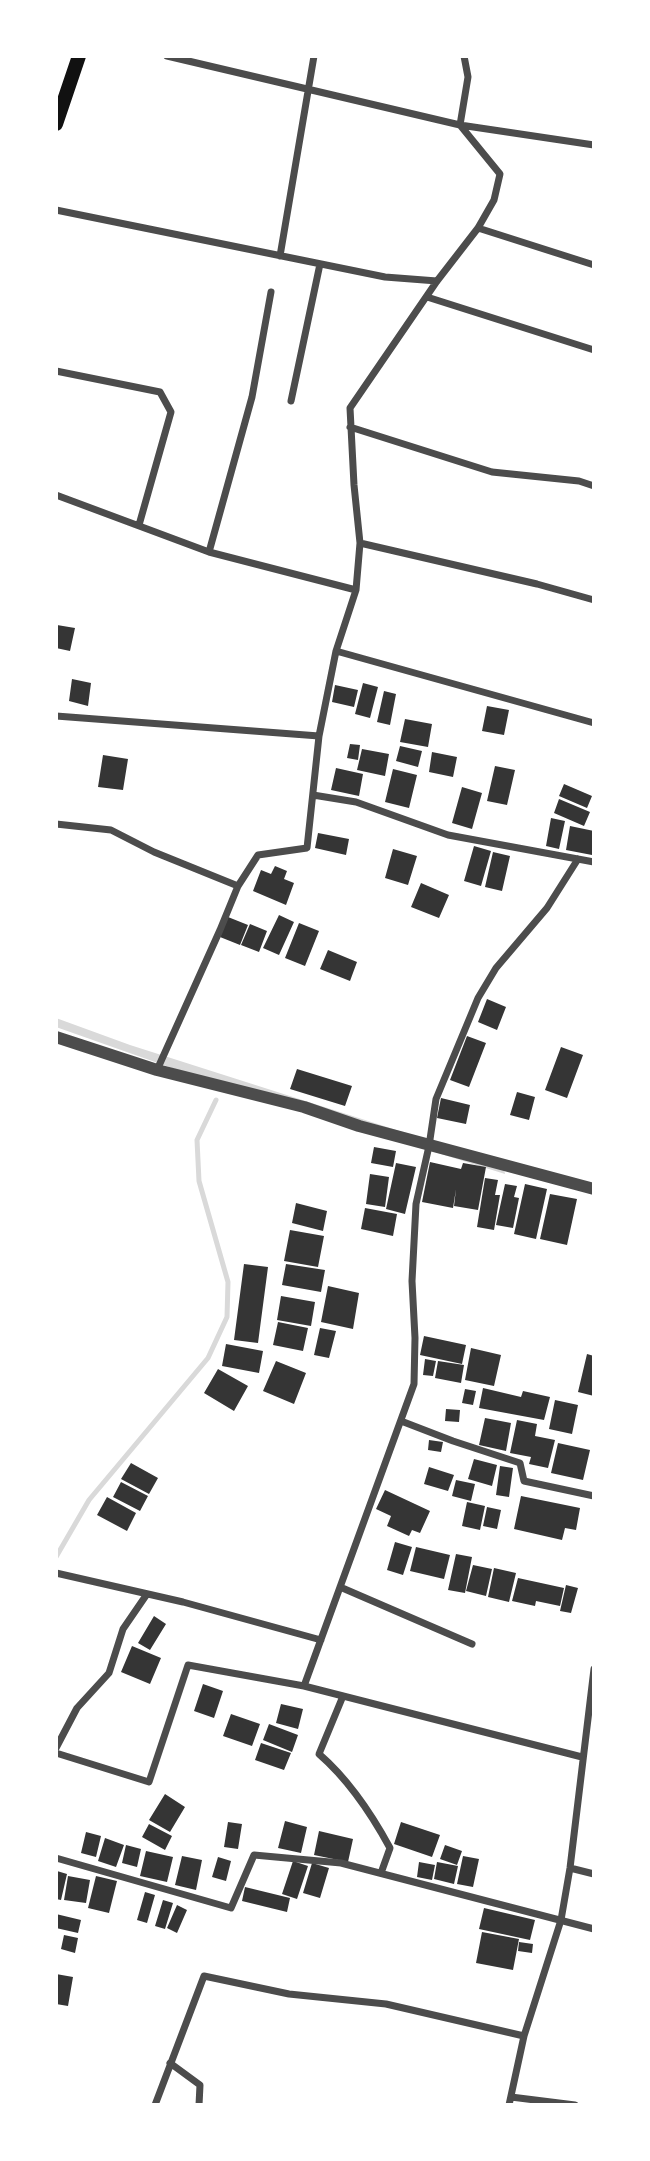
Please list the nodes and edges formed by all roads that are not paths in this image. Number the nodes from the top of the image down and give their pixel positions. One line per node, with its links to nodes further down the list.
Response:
1 (79, 56): 6 (main road)
2 (167, 56): 5 (street)
3 (314, 56): 5 (street)
4 (464, 56): 7 (street)
5 (307, 90): 7 (street); 11 (street)
6 (56, 124)
7 (460, 125): 8 (street); 10 (street)
8 (594, 145)
9 (56, 210): 11 (street)
10 (478, 228): 13 (street); 14 (street)
11 (280, 256): 12 (street)
12 (320, 264): 14 (street); 19 (street)
13 (594, 265)
14 (437, 281): 16 (street)
15 (271, 292): 25 (street)
16 (427, 297): 17 (street); 20 (street)
17 (594, 350)
18 (56, 371): 23 (street)
19 (291, 401)
20 (350, 427): 21 (street); 24 (street)
21 (594, 486)
22 (56, 495): 23 (street)
23 (139, 526): 25 (street)
24 (360, 543): 26 (street); 27 (street)
25 (209, 552): 26 (street)
26 (356, 590): 28 (street)
27 (594, 600)
28 (336, 651): 30 (street); 31 (street)
29 (56, 716): 31 (street)
30 (594, 723)
31 (319, 736): 32 (street)
32 (313, 795): 34 (street); 36 (street)
33 (56, 824): 36 (street)
34 (579, 859): 35 (street); 39 (street)
35 (594, 862)
36 (237, 886): 38 (street)
37 (56, 1037): 38 (street)
38 (157, 1069): 39 (street)
39 (429, 1146): 40 (street); 41 (street)
40 (594, 1189)
41 (401, 1420): 42 (street); 44 (street)
42 (594, 1496)
43 (57, 1573): 45 (street)
44 (340, 1587): 46 (street); 47 (street)
45 (147, 1594): 46 (street); 53 (street)
46 (321, 1640): 49 (street)
47 (472, 1644)
48 (594, 1669): 51 (street)
49 (304, 1686): 50 (street); 53 (street)
50 (343, 1696): 54 (street); 57 (street)
51 (584, 1740): 52 (street); 54 (street)
52 (594, 1742)
53 (56, 1751)
54 (582, 1757): 56 (street)
55 (56, 1858): 57 (street)
56 (570, 1868): 58 (street); 59 (street)
57 (381, 1873): 59 (street)
58 (594, 1874)
59 (561, 1920): 60 (street); 61 (street)
60 (594, 1929)
61 (524, 2036): 62 (street); 63 (street)
62 (170, 2063): 64 (street); 65 (street)
63 (510, 2101): 66 (street)
64 (155, 2105)
65 (199, 2105)
66 (575, 2105)

